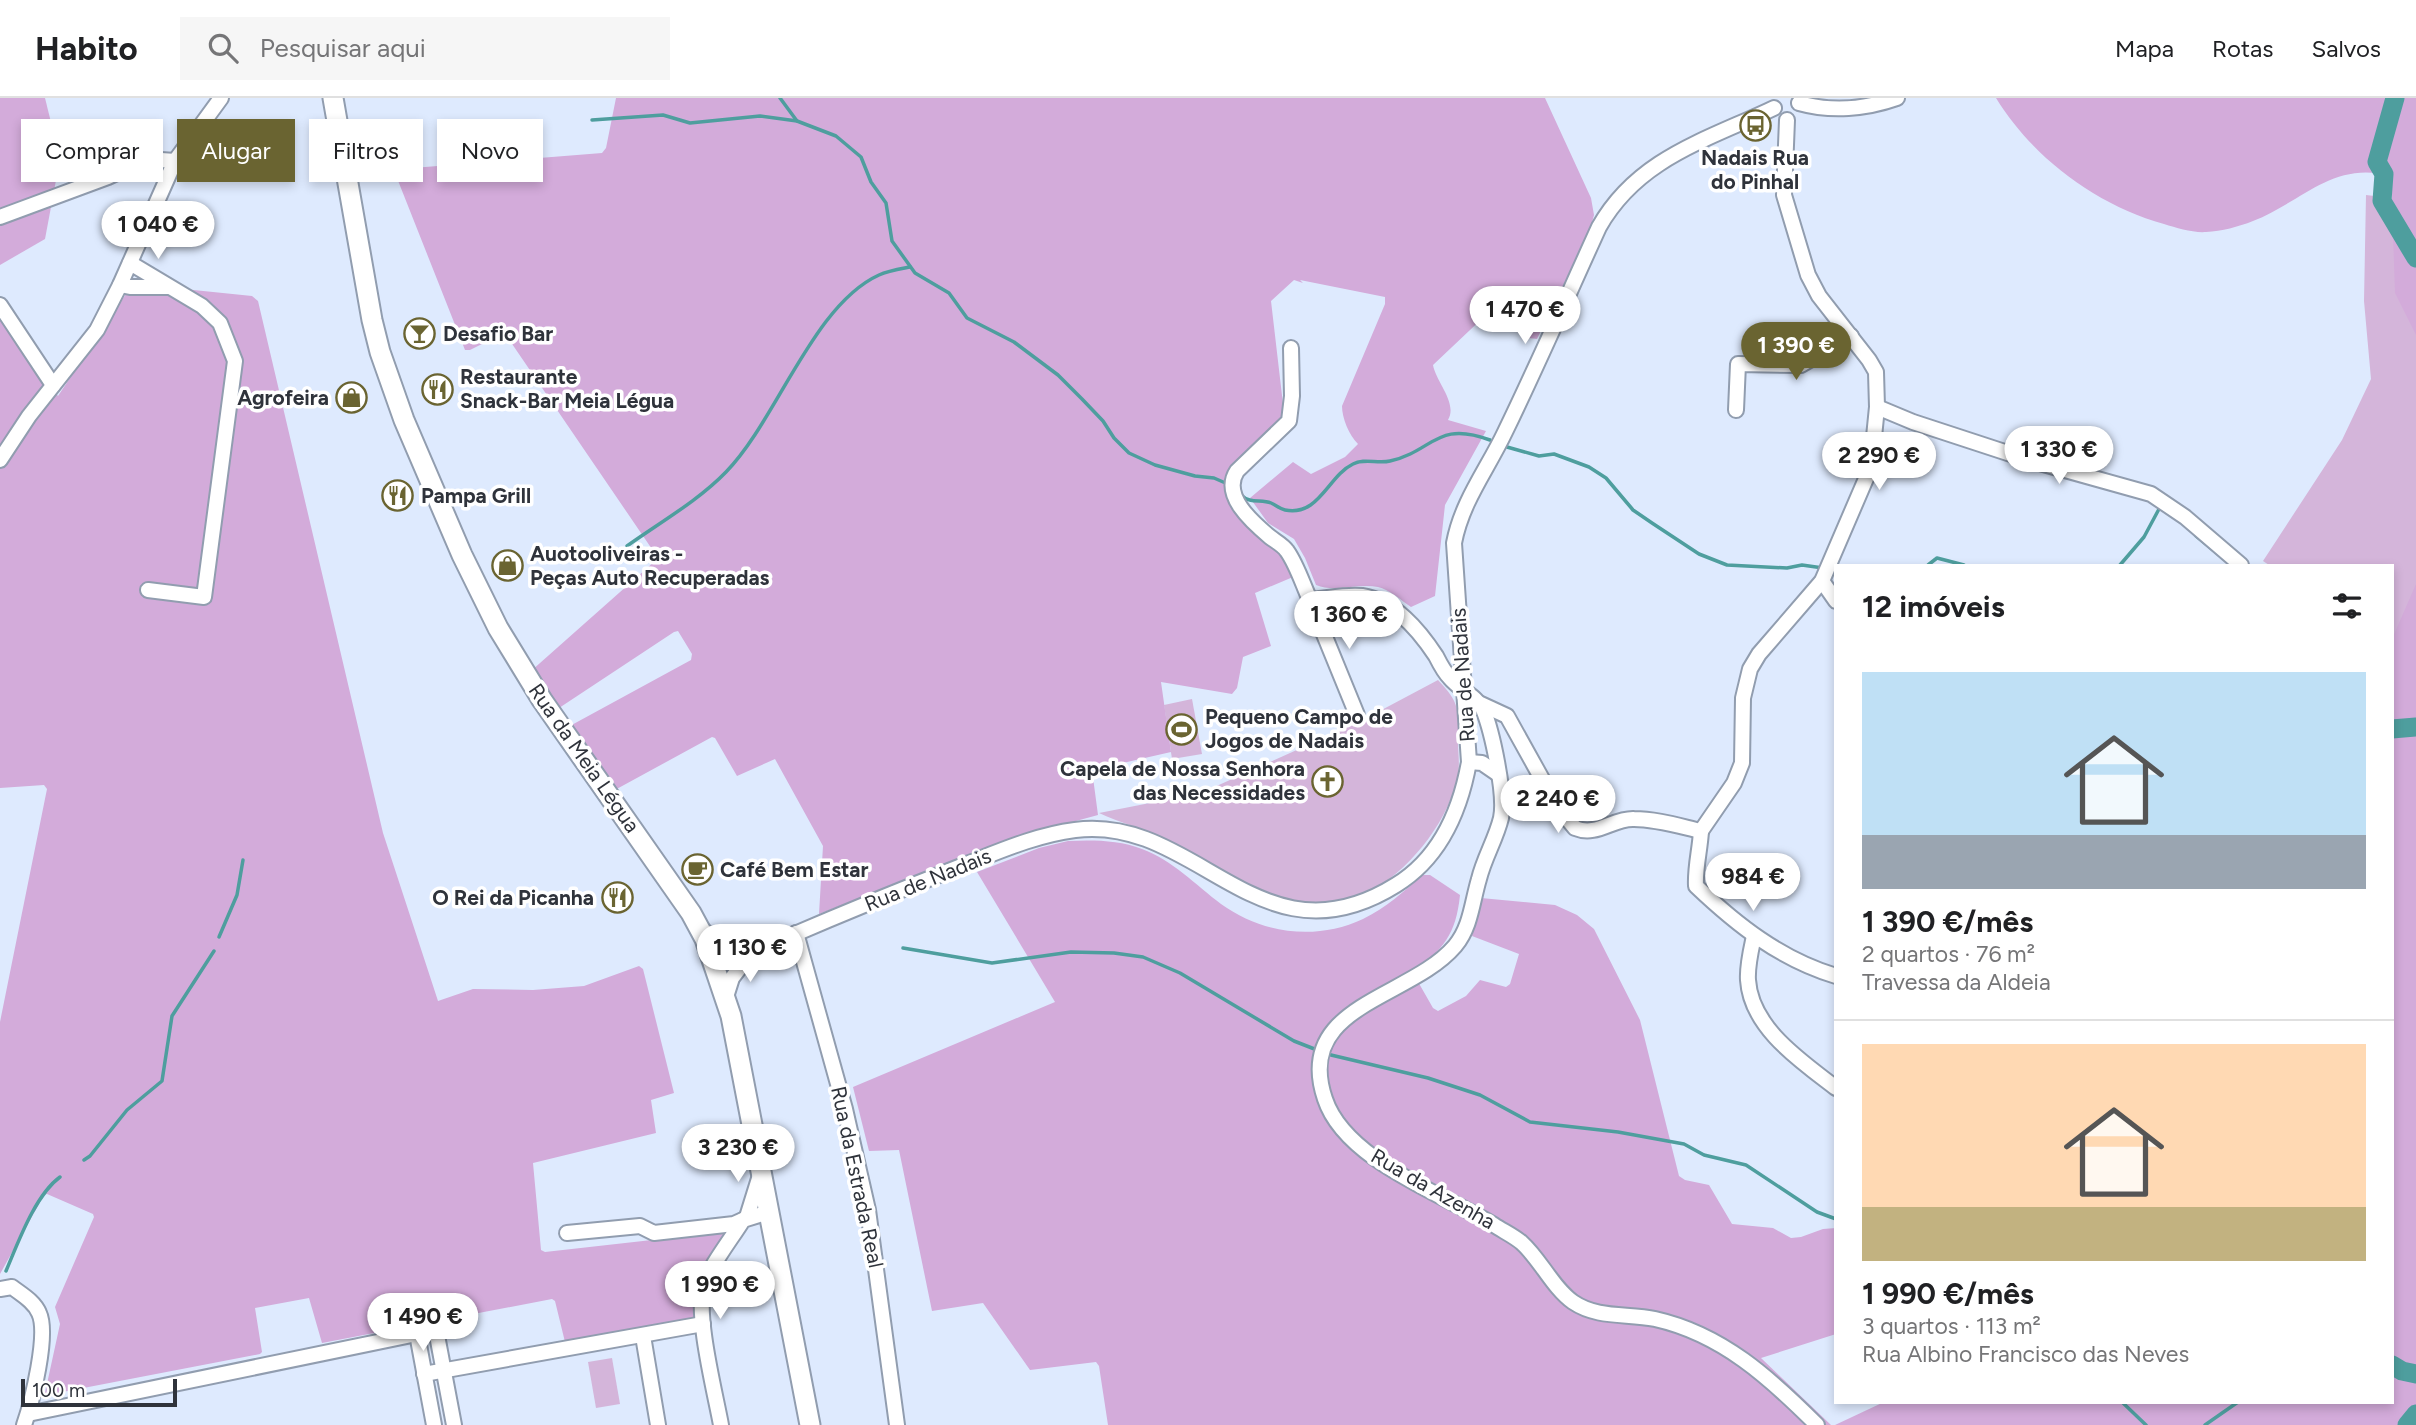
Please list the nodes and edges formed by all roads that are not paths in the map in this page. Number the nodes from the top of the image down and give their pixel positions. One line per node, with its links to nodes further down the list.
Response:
1 (221, 98): 7 (street)
2 (333, 98): 30 (main road, Rua da Meia Légua)
3 (1897, 98): 4 (street)
4 (1797, 101): 6 (street)
5 (1776, 103): 6 (street); 24 (street, Rua de Nadais)
6 (1787, 120): 13 (street)
7 (175, 161): 8 (street); 9 (street)
8 (0, 217)
9 (130, 263): 10 (street); 11 (street)
10 (120, 285): 11 (street); 15 (street)
11 (168, 287): 21 (street)
12 (0, 305): 15 (street)
13 (1851, 336): 16 (street); 17 (street)
14 (1291, 348): 23 (street)
15 (53, 385): 18 (street)
16 (1877, 407): 19 (street); 20 (street)
17 (1736, 410)
18 (0, 460)
19 (2240, 564)
20 (1822, 581): 22 (street); 29 (street)
21 (148, 590)
22 (1834, 598)
23 (1310, 600): 24 (street); 26 (street)
24 (1464, 692): 25 (street); 27 (street, Rua de Nadais)
25 (1480, 704): 28 (street, Rua da Azenha); 29 (street)
26 (1356, 715)
27 (1469, 762): 28 (street); 31 (street, Rua de Nadais)
28 (1498, 774): 53 (street, Rua da Azenha)
29 (1701, 831): 32 (street)
30 (699, 928): 33 (street, Rua de Nadais); 34 (main road, Rua da Meia Légua)
31 (796, 933): 33 (street, Rua de Nadais); 52 (street, Rua da Estrada Real)
32 (1754, 936): 35 (street); 37 (street)
33 (745, 951): 34 (street, Rua de Nadais); 36 (street)
34 (711, 956): 36 (main road, Rua da Meia Légua)
35 (1834, 975)
36 (726, 997): 38 (main road, Rua da Meia Légua)
37 (1834, 1086)
38 (755, 1212): 39 (street); 41 (street); 51 (main road, Rua da Meia Légua)
39 (566, 1233)
40 (6, 1288): 46 (street)
41 (703, 1324): 43 (street); 50 (street)
42 (416, 1334): 44 (street); 45 (street); 46 (street)
43 (643, 1336): 44 (street); 49 (street)
44 (444, 1370): 45 (street); 48 (street)
45 (424, 1374): 47 (street)
46 (26, 1420)
47 (434, 1425)
48 (454, 1425)
49 (659, 1425)
50 (721, 1425)
51 (810, 1425)
52 (897, 1425)
53 (1817, 1425)

